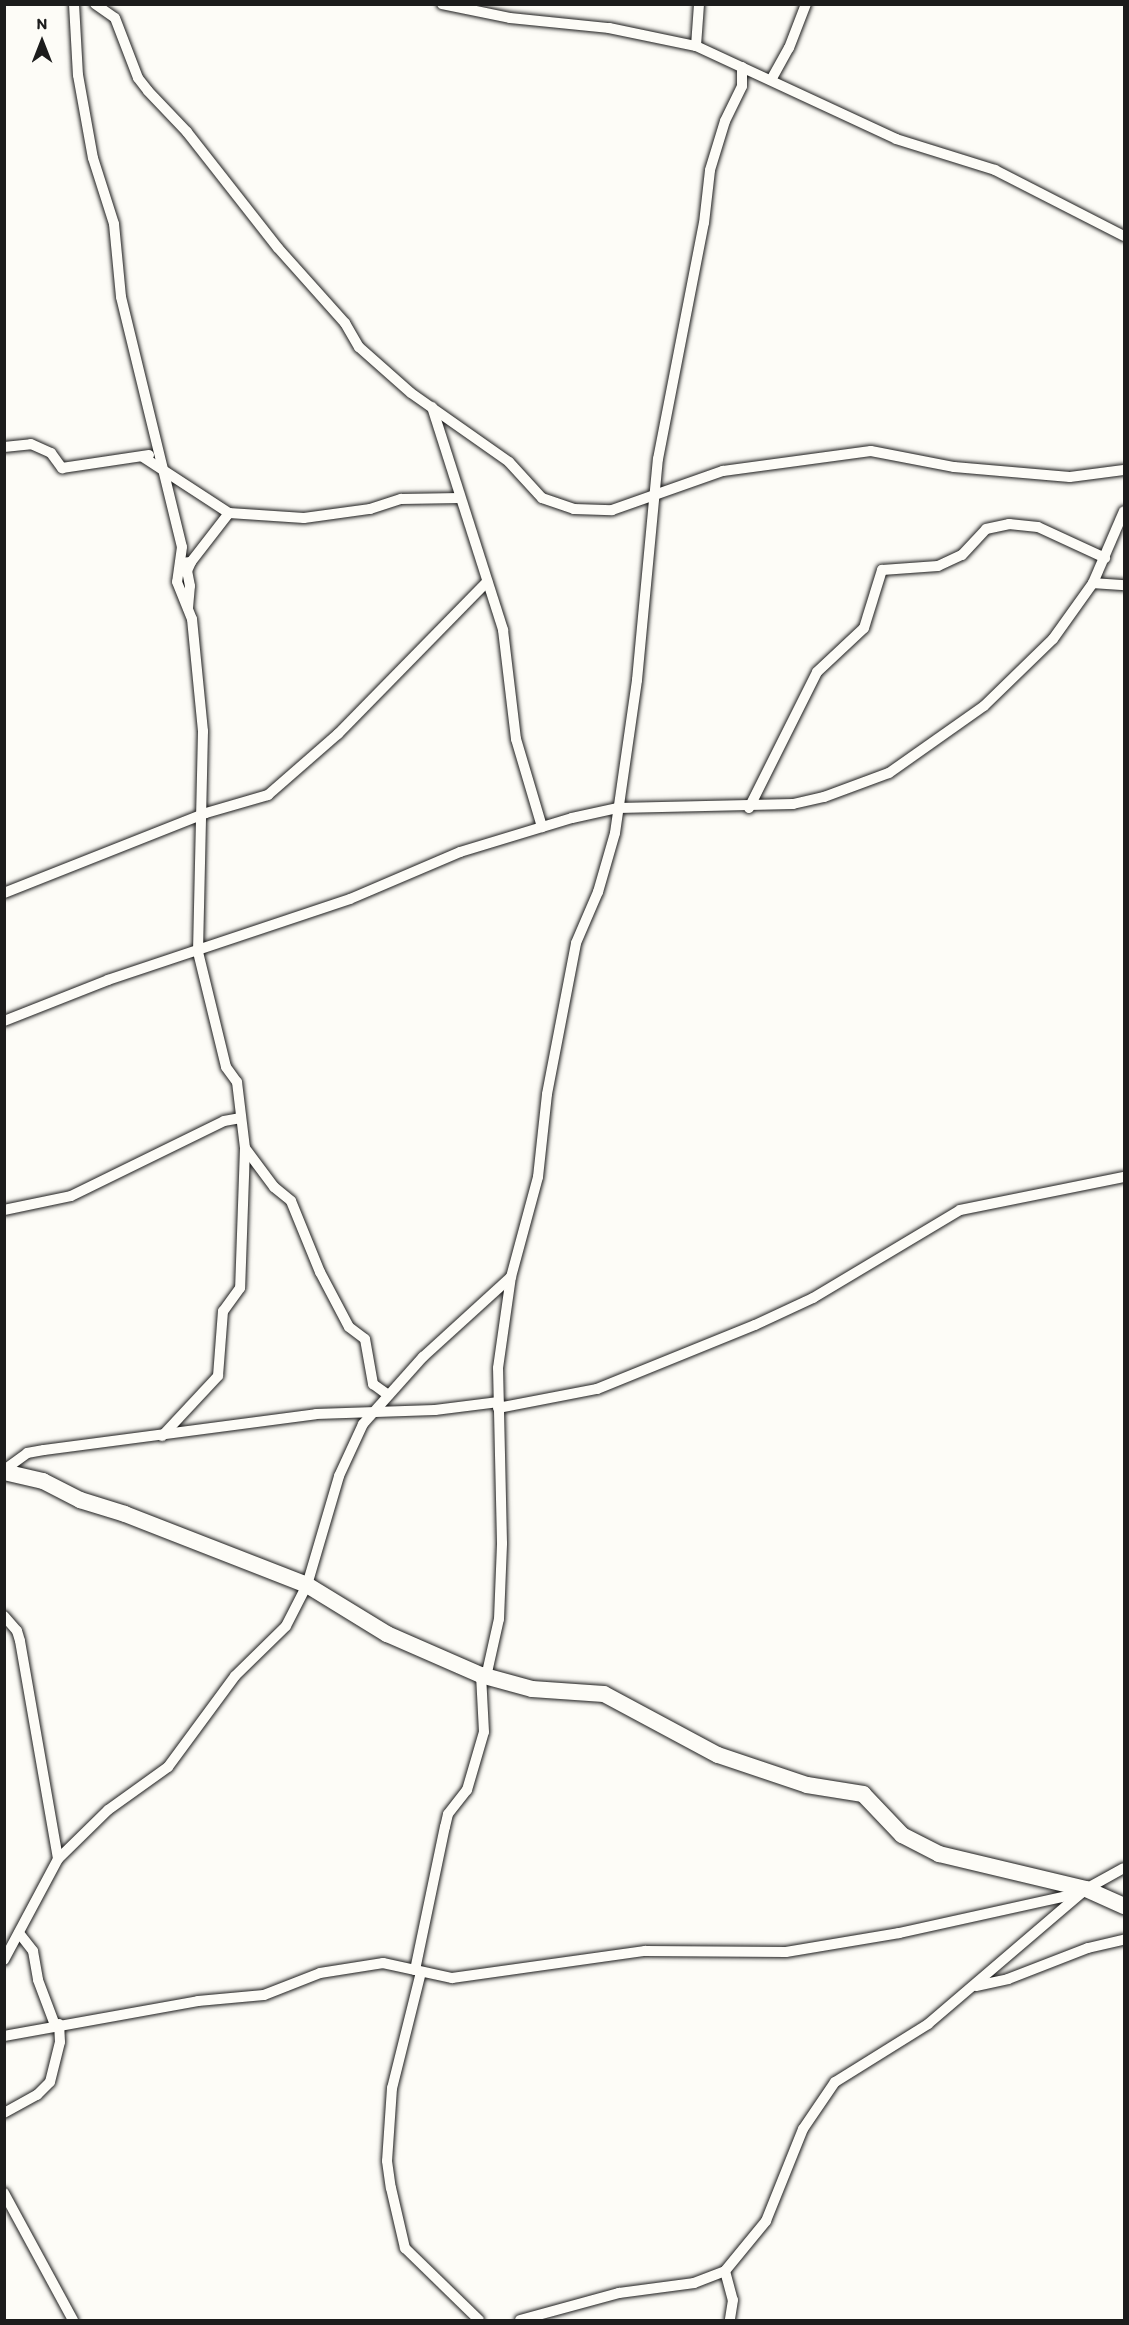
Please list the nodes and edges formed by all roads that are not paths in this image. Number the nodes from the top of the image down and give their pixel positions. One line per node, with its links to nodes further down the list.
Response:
1 (74, 4): 13 (street)
2 (95, 4): 11 (street)
3 (442, 4): 6 (street)
4 (699, 4): 6 (street)
5 (806, 4): 8 (street)
6 (696, 46): 7 (street)
7 (742, 67): 8 (street); 9 (street)
8 (768, 78): 9 (street); 10 (street)
9 (740, 93): 18 (street)
10 (1125, 236)
11 (432, 407): 17 (street); 18 (street)
12 (4, 447): 14 (street)
13 (159, 452): 14 (street); 16 (street)
14 (143, 457): 16 (street)
15 (1125, 470): 18 (street)
16 (164, 471): 20 (street); 22 (street)
17 (460, 498): 20 (street); 23 (street)
18 (654, 498): 26 (street)
19 (1125, 511): 21 (street)
20 (229, 513): 22 (street)
21 (1105, 558): 24 (street); 27 (street)
22 (185, 562): 28 (street)
23 (487, 582): 28 (street); 29 (street)
24 (1093, 583): 25 (street); 27 (street)
25 (1125, 585)
26 (618, 808): 27 (street); 29 (street); 37 (street)
27 (748, 808)
28 (199, 816): 30 (street); 31 (street)
29 (542, 827): 31 (street)
30 (4, 893)
31 (198, 952): 32 (street); 33 (street)
32 (4, 1021)
33 (241, 1118): 34 (street); 36 (street)
34 (245, 1148): 38 (street); 41 (street)
35 (1125, 1177): 39 (street)
36 (4, 1210)
37 (511, 1277): 38 (street); 39 (street)
38 (388, 1395): 40 (street)
39 (498, 1405): 40 (street); 45 (street)
40 (374, 1410): 41 (street); 43 (street)
41 (162, 1436): 42 (street)
42 (4, 1471): 43 (street)
43 (307, 1586): 45 (street); 46 (street)
44 (4, 1616): 46 (street)
45 (483, 1676): 48 (street); 53 (street)
46 (58, 1859): 50 (street)
47 (1125, 1868): 48 (street)
48 (1083, 1891): 49 (street); 53 (street); 54 (street)
49 (1125, 1906)
50 (19, 1933): 52 (street); 55 (street)
51 (1125, 1941): 54 (street)
52 (4, 1960)
53 (418, 1971): 55 (street); 62 (street)
54 (973, 1987): 59 (street)
55 (57, 2024): 56 (street); 57 (street)
56 (4, 2036)
57 (4, 2113)
58 (4, 2193): 61 (street)
59 (724, 2271): 60 (street); 63 (street)
60 (525, 2319)
61 (73, 2320)
62 (479, 2320)
63 (730, 2320)

